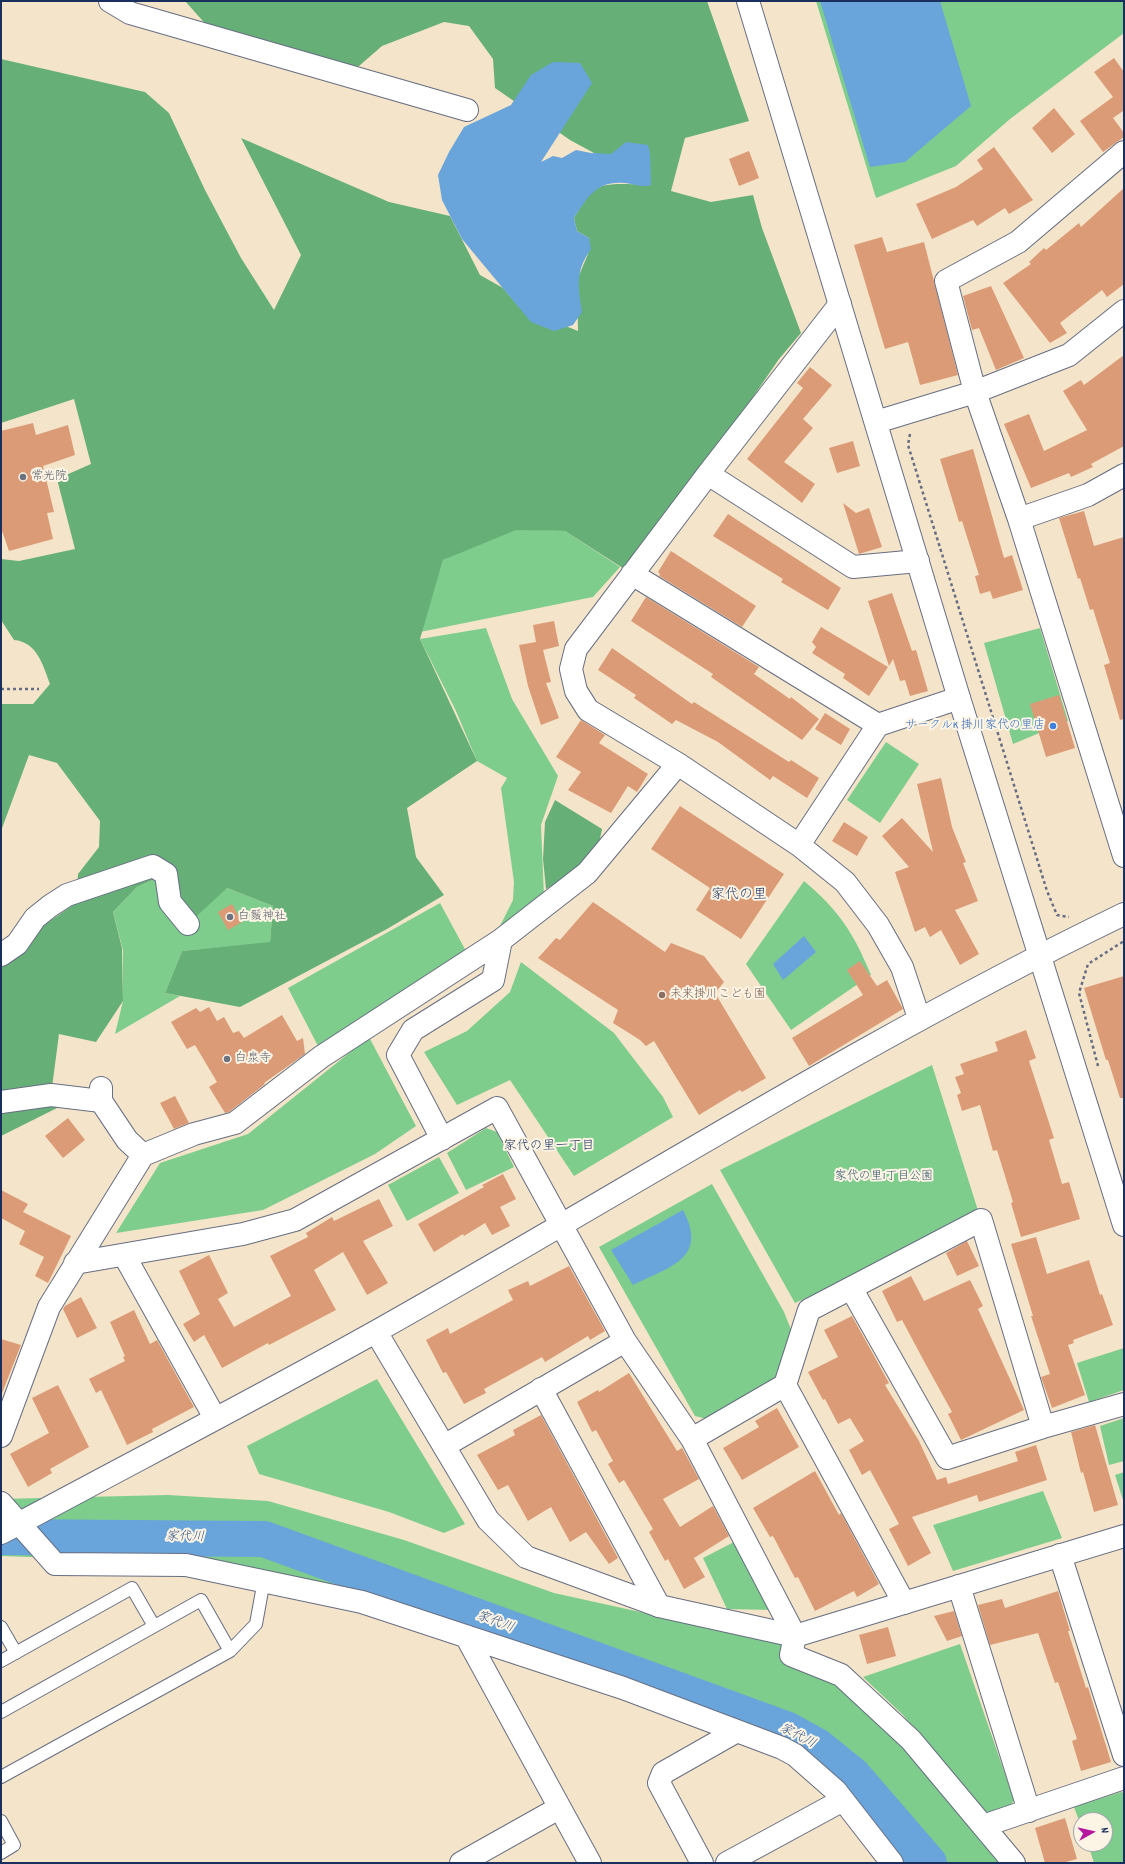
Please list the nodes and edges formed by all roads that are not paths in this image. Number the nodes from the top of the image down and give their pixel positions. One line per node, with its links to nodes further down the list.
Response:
1 (110, 1): 3 (street)
2 (748, 1): 5 (street)
3 (467, 110)
4 (1124, 152): 7 (street)
5 (840, 304): 8 (street); 9 (street)
6 (1124, 310): 7 (street)
7 (975, 392): 8 (street); 11 (street)
8 (876, 422): 12 (street)
9 (708, 474): 12 (street); 13 (street)
10 (1124, 475): 11 (street)
11 (1019, 519): 18 (street)
12 (918, 561): 14 (street)
13 (632, 574): 15 (street); 16 (street)
14 (959, 698): 15 (street); 23 (street)
15 (878, 725): 17 (street)
16 (678, 764): 17 (street); 21 (street)
17 (799, 846): 24 (street)
18 (1124, 856)
19 (1124, 914): 23 (street)
20 (188, 924): 22 (street)
21 (501, 940): 26 (street); 27 (street)
22 (1, 955)
23 (1040, 955): 24 (street); 29 (street)
24 (919, 1018): 28 (street)
25 (1, 1102): 27 (street)
26 (442, 1138): 28 (street); 30 (street)
27 (143, 1155): 31 (street)
28 (562, 1224): 33 (street); 34 (street)
29 (1124, 1224)
30 (124, 1255): 31 (street); 38 (street)
31 (75, 1263): 40 (street)
32 (851, 1288): 35 (street); 39 (street); 39 (street)
33 (376, 1332): 38 (street); 42 (street)
34 (625, 1341): 36 (street); 41 (street)
35 (785, 1385): 41 (street); 50 (street)
36 (542, 1389): 42 (street); 51 (street)
37 (1124, 1404): 39 (street)
38 (215, 1418): 44 (street)
39 (1042, 1427)
40 (1, 1436)
41 (692, 1439): 55 (street)
42 (444, 1446): 51 (street)
43 (1, 1503): 44 (street)
44 (20, 1523): 45 (street); 48 (street)
45 (1, 1534)
46 (1124, 1536): 47 (street)
47 (1060, 1555): 49 (street); 61 (street)
48 (264, 1580): 54 (street); 56 (lane)
49 (959, 1586): 50 (street); 66 (street)
50 (904, 1603): 55 (street)
51 (659, 1606): 55 (street)
52 (154, 1626): 56 (lane); 57 (lane); 59 (lane)
53 (1, 1627): 57 (lane)
54 (466, 1636): 60 (street); 65 (street)
55 (795, 1636): 68 (street)
56 (230, 1651): 62 (lane)
57 (16, 1653): 58 (lane)
58 (1, 1661)
59 (1, 1712)
60 (737, 1731): 64 (street); 72 (street)
61 (1124, 1755)
62 (1, 1777)
63 (1124, 1778): 66 (street)
64 (843, 1800): 73 (street); 74 (street)
65 (559, 1808): 70 (street); 71 (street)
66 (1029, 1811): 68 (street)
67 (1, 1821): 69 (lane)
68 (983, 1826): 75 (street)
69 (1, 1853)
70 (461, 1863)
71 (590, 1863)
72 (702, 1863)
73 (727, 1863)
74 (892, 1863)
75 (1014, 1863)

